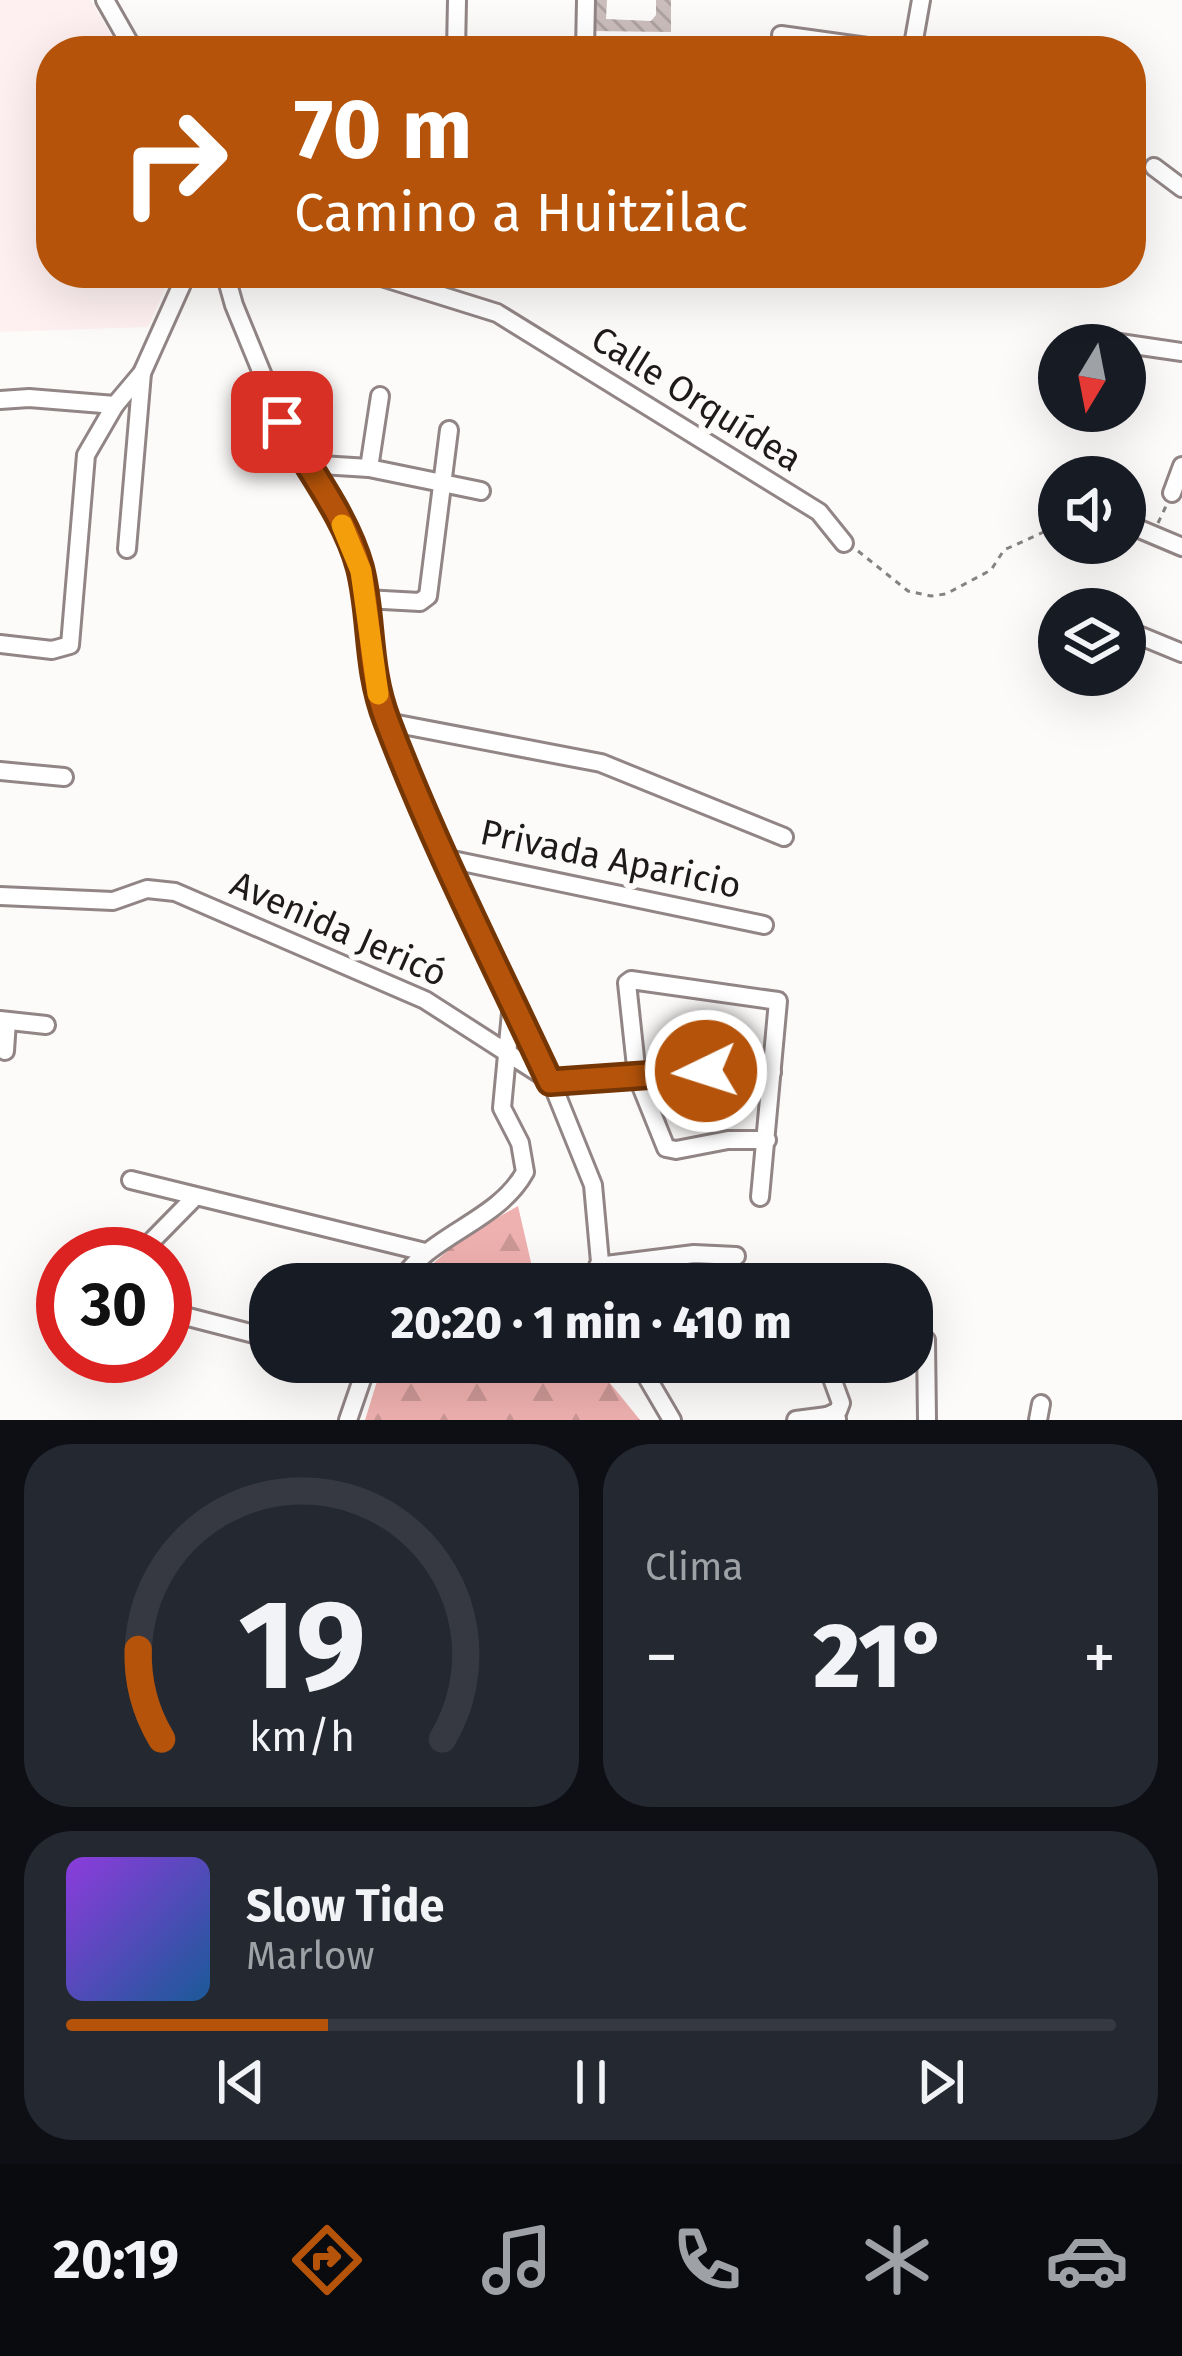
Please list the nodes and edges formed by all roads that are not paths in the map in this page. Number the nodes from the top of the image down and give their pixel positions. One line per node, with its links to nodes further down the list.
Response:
1 (105, 0): 6 (street)
2 (457, 0): 7 (street)
3 (586, 0): 8 (street)
4 (920, 0): 10 (street)
5 (781, 34): 9 (street)
6 (125, 36)
7 (456, 36)
8 (585, 36)
9 (795, 36)
10 (914, 36)
11 (1154, 167): 12 (street)
12 (1182, 188)
13 (181, 288): 18 (street)
14 (229, 288): 23 (street)
15 (417, 288): 30 (street, Calle Orquídea)
16 (1146, 347): 17 (street)
17 (1182, 352)
18 (142, 373): 21 (street); 32 (street)
19 (380, 396): 25 (street)
20 (0, 400): 21 (street)
21 (115, 405): 35 (street)
22 (449, 430): 26 (street)
23 (305, 464): 25 (street); 33 (street)
24 (1182, 466): 28 (street)
25 (369, 468): 26 (street)
26 (442, 481): 27 (street); 33 (street)
27 (481, 491)
28 (1172, 493)
29 (1146, 532): 31 (street)
30 (844, 543)
31 (1182, 547)
32 (127, 549)
33 (364, 599): 37 (street)
34 (1146, 638): 36 (street)
35 (0, 644)
36 (1182, 653)
37 (387, 722): 40 (street); 41 (street)
38 (0, 770): 39 (street)
39 (64, 777)
40 (784, 837)
41 (443, 858): 43 (street, Privada Aparicio); 44 (street)
42 (0, 896): 48 (street, Avenida Jericó)
43 (764, 925)
44 (512, 1001): 48 (street); 51 (street)
45 (4, 1020): 46 (street); 47 (street)
46 (46, 1025)
47 (5, 1051)
48 (504, 1052): 51 (street, Avenida Jericó); 57 (street)
49 (772, 1072): 50 (street); 50 (street); 52 (street)
50 (638, 1076): 51 (street); 52 (street)
51 (550, 1082): 60 (street)
52 (767, 1140): 55 (street)
53 (130, 1180): 54 (street)
54 (196, 1197): 56 (street); 57 (street)
55 (760, 1197)
56 (166, 1227)
57 (425, 1252): 59 (street)
58 (736, 1256): 61 (street)
59 (416, 1263)
60 (599, 1263)
61 (647, 1263)
62 (192, 1318): 63 (street)
63 (249, 1333)
64 (361, 1383): 69 (street)
65 (650, 1383): 70 (street)
66 (834, 1383): 68 (street)
67 (927, 1383): 72 (street)
68 (833, 1418): 71 (street)
69 (348, 1420)
70 (672, 1420)
71 (796, 1420)
72 (927, 1420)

